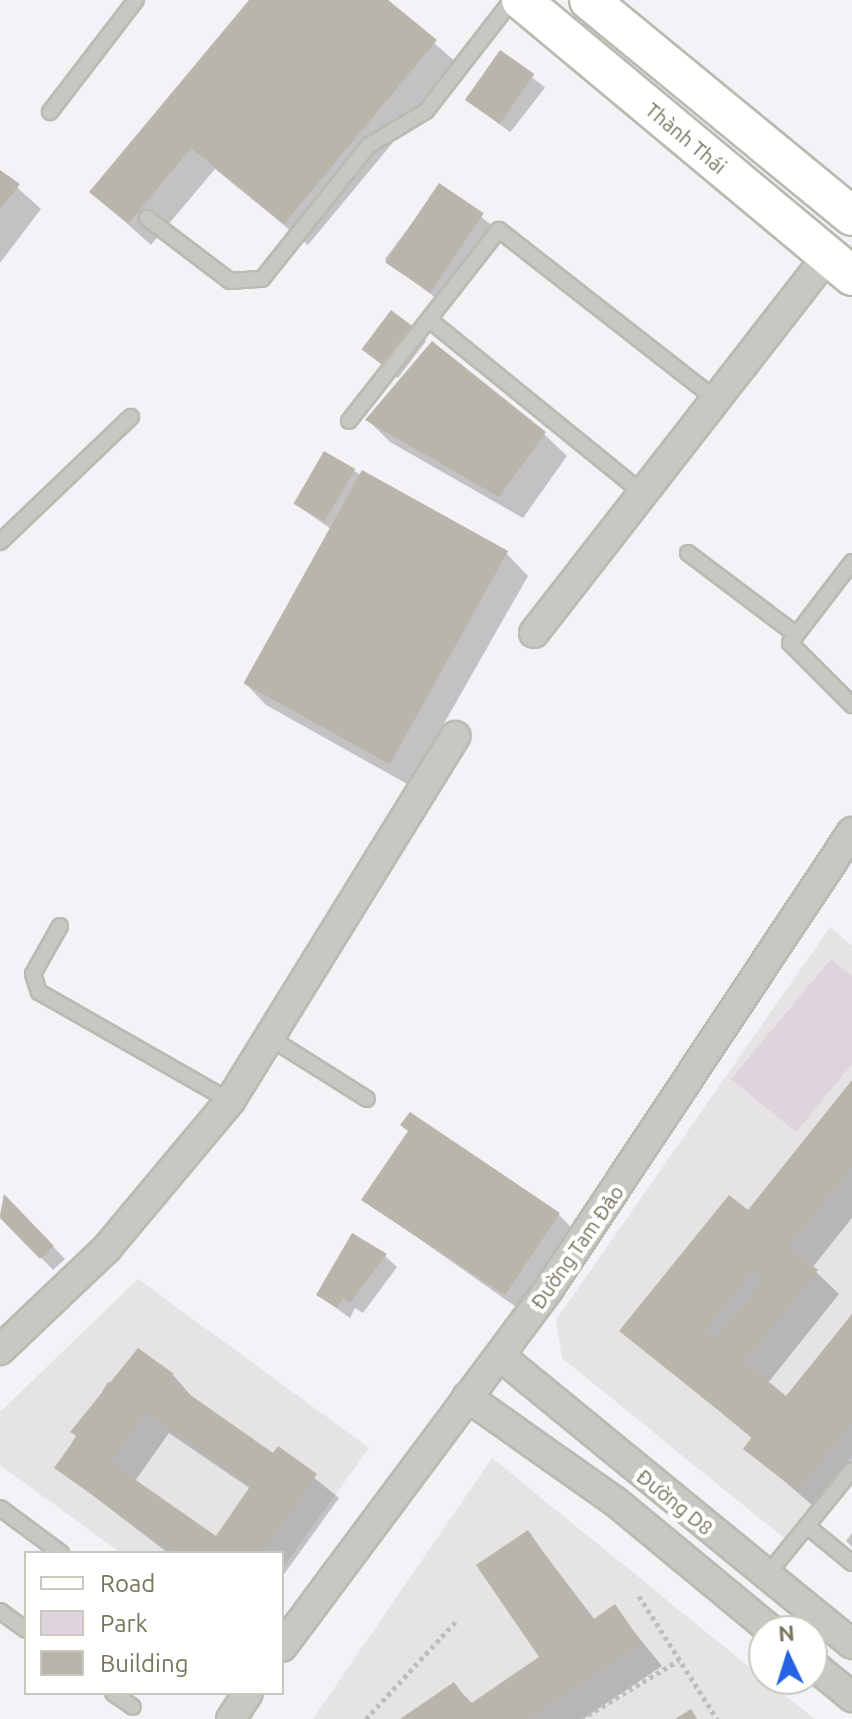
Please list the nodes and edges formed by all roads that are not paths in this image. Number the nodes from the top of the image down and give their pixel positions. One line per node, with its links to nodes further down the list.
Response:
1 (136, 0): 5 (lane)
2 (512, 0): 7 (lane)
3 (521, 0): 8 (main road, Thành Thái)
4 (589, 0): 6 (main road)
5 (50, 112)
6 (852, 216)
7 (147, 218)
8 (840, 266): 10 (street)
9 (432, 322): 10 (lane); 12 (lane); 13 (lane)
10 (713, 397): 13 (street)
11 (131, 417): 14 (lane)
12 (349, 421)
13 (639, 490): 17 (street)
14 (0, 542)
15 (688, 553): 18 (lane)
16 (852, 562): 18 (lane)
17 (534, 633)
18 (794, 633): 19 (lane)
19 (852, 705)
20 (455, 736): 23 (street)
21 (852, 832): 27 (street, Đường Tam Đảo)
22 (60, 926): 25 (lane)
23 (267, 1036): 24 (lane); 25 (street)
24 (367, 1099)
25 (230, 1101): 26 (street)
26 (0, 1350)
27 (500, 1356): 28 (street, Đường Tam Đảo); 30 (street, Đường D8)
28 (467, 1397): 31 (street, Đường D8); 40 (street, Đường Tam Đảo)
29 (852, 1470): 33 (lane)
30 (640, 1474): 31 (street); 36 (street, Đường D8)
31 (616, 1502): 38 (street, Đường D8)
32 (0, 1508): 34 (lane)
33 (807, 1526): 35 (lane); 36 (lane)
34 (58, 1551)
35 (852, 1563)
36 (766, 1576): 41 (street, Đường D8)
37 (0, 1611): 39 (lane)
38 (753, 1615)
39 (24, 1629)
40 (284, 1644)
41 (852, 1644)
42 (828, 1677): 45 (street)
43 (116, 1695): 46 (lane)
44 (247, 1695): 47 (street)
45 (852, 1697)
46 (133, 1707)
47 (231, 1719)

